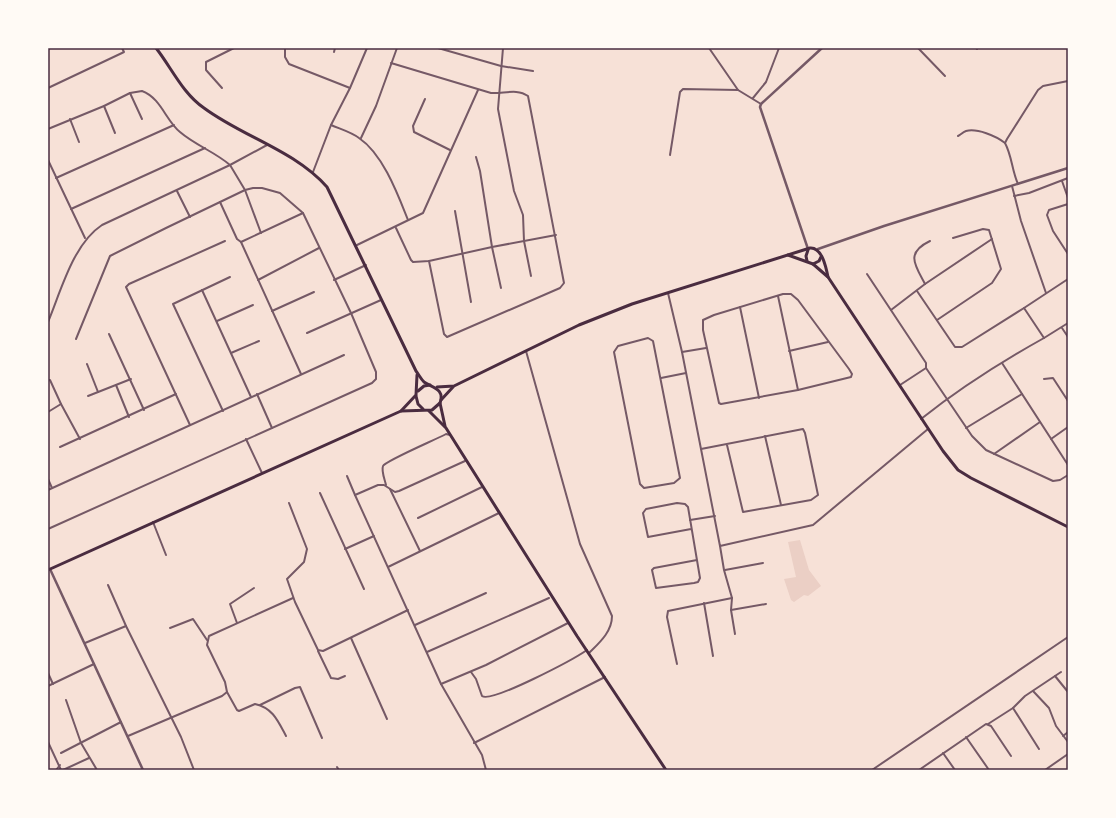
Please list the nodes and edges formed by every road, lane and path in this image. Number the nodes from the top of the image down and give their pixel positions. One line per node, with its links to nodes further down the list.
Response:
1 (122, 48): 21 (street)
2 (156, 48): 42 (main road)
3 (234, 48): 22 (street)
4 (285, 48): 23 (street)
5 (335, 48): 15 (street)
6 (367, 48): 23 (street)
7 (397, 48): 16 (street)
8 (438, 48): 14 (street)
9 (503, 48): 17 (street)
10 (709, 48): 25 (street)
11 (779, 48): 28 (street)
12 (822, 48): 30 (street)
13 (918, 48): 19 (street)
14 (450, 50): 17 (street)
15 (334, 52)
16 (391, 64): 24 (street); 39 (street)
17 (501, 66): 18 (street); 26 (street)
18 (533, 71)
19 (945, 76)
20 (1068, 81): 41 (street)
21 (48, 88)
22 (222, 88)
23 (350, 88): 35 (street)
24 (478, 90): 26 (street); 44 (street)
25 (738, 90): 28 (street); 45 (street)
26 (500, 91): 69 (street); 74 (street)
27 (130, 93): 31 (street); 33 (street); 34 (street)
28 (753, 98): 30 (street)
29 (425, 100): 44 (street)
30 (761, 104): 81 (street)
31 (104, 106): 32 (street); 37 (street)
32 (70, 119): 36 (street); 40 (street)
33 (142, 119)
34 (174, 125): 43 (street); 51 (street)
35 (330, 125): 39 (street); 50 (street)
36 (48, 129)
37 (114, 133)
38 (958, 136): 41 (street)
39 (361, 138): 66 (street)
40 (79, 142)
41 (1005, 143): 54 (street)
42 (268, 145): 48 (street); 50 (main road)
43 (205, 148): 48 (street); 62 (street)
44 (450, 150): 66 (street)
45 (670, 155)
46 (476, 157): 78 (street)
47 (48, 160): 51 (street)
48 (230, 165): 56 (street); 57 (street)
49 (1068, 168): 54 (street)
50 (313, 172): 77 (main road)
51 (56, 178): 62 (street)
52 (1068, 178): 53 (street)
53 (1062, 181): 58 (street); 59 (street)
54 (1018, 184): 55 (street)
55 (1012, 186): 58 (street); 80 (street)
56 (246, 190): 60 (street); 64 (street); 68 (street)
57 (177, 191): 65 (street); 70 (street)
58 (1014, 196): 103 (street)
59 (1068, 198)
60 (220, 202): 65 (street); 76 (street)
61 (1068, 204): 84 (street)
62 (71, 209): 70 (street)
63 (454, 211): 82 (street)
64 (303, 213): 68 (street); 79 (street)
65 (190, 217): 122 (street)
66 (408, 220): 67 (street)
67 (396, 228): 77 (street); 86 (street)
68 (261, 233): 76 (street)
69 (556, 235): 74 (street); 86 (street)
70 (85, 238): 115 (street)
71 (953, 238): 72 (street)
72 (992, 239): 97 (street); 113 (street)
73 (225, 241): 148 (street)
74 (524, 241): 78 (street); 91 (street)
75 (930, 241): 97 (street)
76 (241, 242): 95 (street)
77 (357, 245): 89 (main road)
78 (492, 247): 82 (street); 98 (street)
79 (319, 248): 95 (street); 96 (street)
80 (818, 249): 81 (main road); 85 (main road)
81 (808, 250): 83 (main road); 87 (main road)
82 (462, 253): 86 (street); 106 (street)
83 (788, 254): 87 (main road); 102 (main road)
84 (1068, 254)
85 (821, 257): 88 (main road); 93 (main road)
86 (429, 261)
87 (807, 261): 88 (main road)
88 (813, 264): 93 (main road)
89 (366, 265): 96 (street); 105 (main road)
90 (867, 274): 110 (street)
91 (531, 276)
92 (230, 277): 99 (street)
93 (828, 277): 144 (main road)
94 (1068, 279): 103 (street)
95 (258, 280): 111 (street)
96 (334, 280): 112 (street)
97 (925, 284): 100 (street)
98 (501, 288)
99 (202, 290): 114 (street); 160 (street)
100 (917, 291): 110 (street); 113 (street)
101 (314, 292): 111 (street)
102 (668, 292): 126 (main road); 128 (street)
103 (1046, 293): 109 (street)
104 (778, 296): 108 (street); 124 (street); 127 (street)
105 (382, 299): 112 (street); 134 (main road)
106 (470, 302)
107 (252, 305): 114 (street)
108 (740, 307): 125 (street); 153 (street)
109 (1024, 308): 113 (street); 121 (street)
110 (891, 310): 133 (street)
111 (272, 311): 135 (street)
112 (351, 313): 118 (street); 168 (street)
113 (937, 320)
114 (217, 321): 129 (street)
115 (48, 322)
116 (1068, 323): 117 (street)
117 (1062, 328): 120 (street); 121 (street)
118 (307, 333)
119 (109, 334): 138 (street)
120 (1068, 337)
121 (1044, 338): 131 (street)
122 (76, 339)
123 (259, 341): 129 (street)
124 (828, 342): 127 (street); 145 (street)
125 (706, 348): 128 (street); 153 (street)
126 (526, 351): 143 (main road); 237 (street)
127 (789, 351): 145 (street)
128 (682, 352): 136 (street)
129 (231, 353): 152 (street)
130 (344, 355): 135 (street)
131 (1002, 363): 150 (street); 154 (street)
132 (87, 364): 146 (street)
133 (926, 368): 144 (street); 154 (street)
134 (416, 371): 142 (main road); 147 (main road)
135 (301, 374): 149 (street)
136 (686, 374): 137 (street); 179 (street)
137 (660, 378): 137 (street)
138 (131, 379): 141 (street); 158 (street)
139 (1044, 379): 155 (street)
140 (48, 380): 157 (street)
141 (116, 385): 146 (street); 163 (street)
142 (433, 386): 143 (main road); 147 (main road); 156 (main road)
143 (454, 386): 156 (main road)
144 (899, 386): 164 (main road)
145 (798, 390): 153 (street)
146 (98, 392): 151 (street)
147 (417, 393): 159 (main road); 161 (main road)
148 (176, 394): 158 (street); 166 (street)
149 (257, 394): 152 (street); 168 (street)
150 (1022, 394): 165 (street); 170 (street)
151 (88, 396)
152 (251, 397): 160 (street)
153 (759, 398)
154 (947, 398): 164 (street); 170 (street)
155 (1068, 401)
156 (441, 402): 159 (main road); 169 (main road)
157 (61, 404): 162 (street); 174 (street)
158 (144, 410): 163 (street)
159 (427, 410): 161 (main road); 169 (main road)
160 (223, 411): 166 (street)
161 (401, 411): 183 (main road)
162 (48, 412)
163 (129, 417): 174 (street)
164 (921, 419): 171 (main road)
165 (1040, 422): 176 (street); 180 (street)
166 (190, 425): 189 (street)
167 (1068, 427): 176 (street)
168 (272, 428): 175 (street)
169 (446, 428): 172 (main road)
170 (966, 428): 180 (street)
171 (928, 429): 201 (main road); 205 (street)
172 (450, 435): 181 (main road); 187 (street)
173 (765, 436): 177 (street); 195 (street); 195 (street)
174 (80, 439): 178 (street)
175 (246, 439): 183 (street); 202 (street)
176 (1051, 439): 182 (street)
177 (727, 445): 179 (street); 195 (street)
178 (60, 447)
179 (702, 449): 197 (street)
180 (994, 454): 184 (street)
181 (466, 461): 188 (main road); 190 (street)
182 (1068, 464)
183 (262, 473): 200 (main road)
184 (1068, 475)
185 (348, 476): 193 (street)
186 (48, 479): 189 (street)
187 (386, 485): 190 (street); 193 (street)
188 (482, 487): 196 (main road); 198 (street)
189 (52, 488): 191 (street)
190 (389, 488): 207 (street)
191 (48, 490)
192 (320, 494): 206 (street)
193 (355, 495): 204 (street)
194 (289, 503): 218 (street)
195 (781, 506)
196 (499, 513): 207 (street); 226 (main road)
197 (715, 516): 199 (street); 205 (street)
198 (418, 518)
199 (690, 520): 203 (street); 203 (street)
200 (153, 522): 208 (street); 212 (main road)
201 (1068, 527)
202 (48, 529)
203 (691, 530): 209 (street)
204 (374, 536): 206 (street); 211 (street)
205 (720, 546): 213 (street)
206 (345, 549): 216 (street)
207 (420, 552): 211 (street)
208 (166, 554)
209 (697, 560): 209 (street)
210 (763, 563): 213 (street)
211 (388, 567): 223 (street)
212 (49, 569): 234 (street)
213 (724, 570): 220 (street)
214 (108, 585): 228 (street)
215 (254, 588): 225 (street)
216 (364, 588)
217 (486, 593): 227 (street)
218 (293, 598): 225 (street); 235 (street)
219 (549, 598): 236 (street)
220 (732, 598): 221 (street); 224 (street)
221 (704, 603): 238 (street); 240 (street)
222 (766, 604): 224 (street)
223 (408, 610): 227 (street); 232 (street)
224 (731, 610): 230 (street)
225 (237, 623): 233 (street)
226 (569, 623): 237 (main road); 241 (street)
227 (415, 625): 236 (street)
228 (126, 626): 234 (street); 256 (street)
229 (170, 628): 233 (street)
230 (735, 634)
231 (1068, 637): 287 (street)
232 (351, 638): 235 (street); 257 (street)
233 (207, 640): 251 (street)
234 (84, 643): 239 (street)
235 (318, 650): 244 (street)
236 (427, 652): 248 (street)
237 (588, 652): 241 (street); 246 (main road)
238 (713, 656)
239 (94, 664): 247 (street); 258 (street)
240 (677, 664)
241 (471, 672): 248 (street)
242 (1061, 672): 245 (street)
243 (48, 673): 247 (street)
244 (345, 676)
245 (1055, 676): 250 (street); 252 (street)
246 (605, 677): 269 (street); 286 (main road)
247 (53, 684): 249 (street)
248 (441, 684): 269 (street)
249 (48, 686)
250 (1033, 691): 255 (street); 264 (street)
251 (227, 692): 254 (street); 256 (street)
252 (1068, 692)
253 (66, 700): 268 (street)
254 (260, 705): 262 (street); 265 (street)
255 (1013, 708): 259 (street); 270 (street)
256 (170, 718): 261 (street); 283 (street)
257 (387, 719)
258 (121, 722): 261 (street); 268 (street)
259 (988, 724): 263 (street); 274 (street)
260 (1068, 732): 264 (street)
261 (128, 736): 282 (street)
262 (286, 736)
263 (965, 736): 272 (street); 291 (street)
264 (1063, 736): 267 (street)
265 (322, 738)
266 (48, 742): 276 (street)
267 (1068, 742)
268 (81, 743): 271 (street); 275 (street)
269 (474, 743): 285 (street)
270 (1040, 749)
271 (61, 753)
272 (942, 753): 278 (street); 290 (street)
273 (1068, 754): 292 (street)
274 (1011, 756)
275 (90, 758): 280 (street); 281 (street)
276 (60, 766): 279 (street); 280 (street)
277 (337, 767): 284 (street)
278 (923, 767): 288 (street); 289 (street)
279 (56, 770)
280 (62, 770)
281 (96, 770)
282 (143, 770)
283 (194, 770)
284 (339, 770)
285 (486, 770)
286 (666, 770)
287 (872, 770)
288 (919, 770)
289 (925, 770)
290 (955, 770)
291 (989, 770)
292 (1045, 770)

